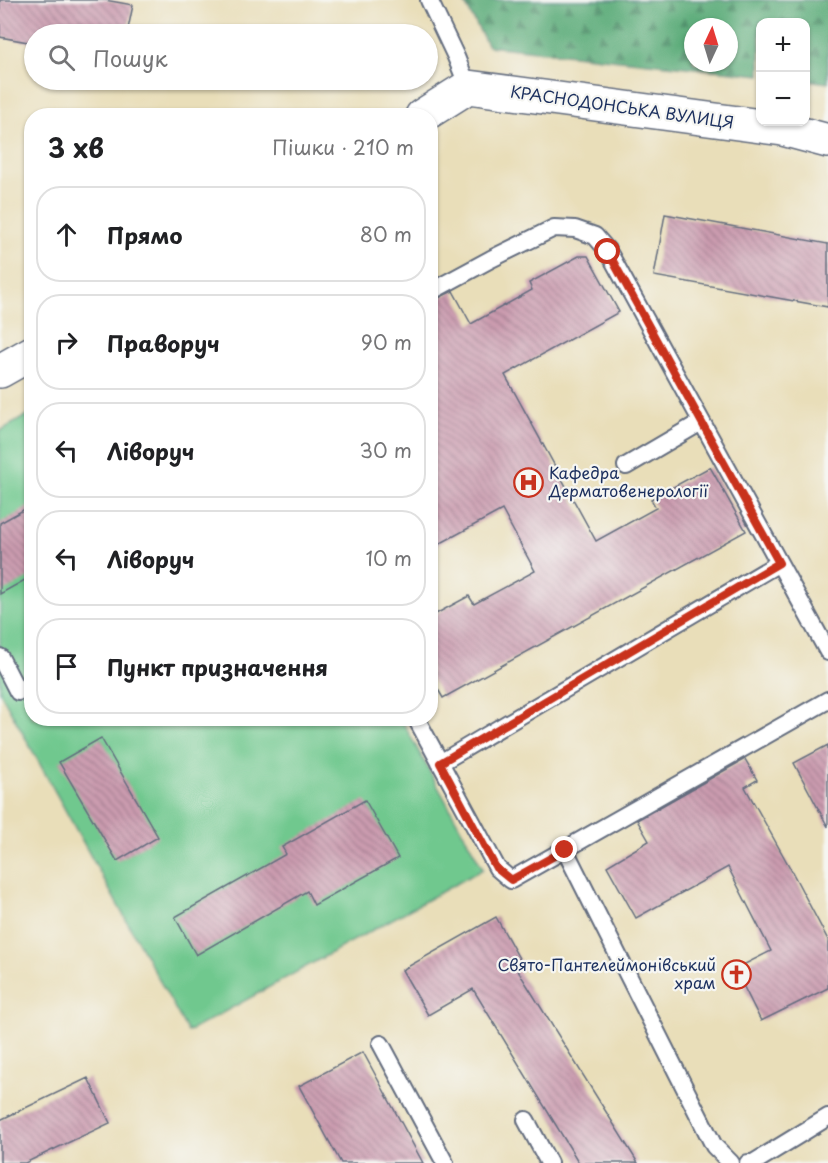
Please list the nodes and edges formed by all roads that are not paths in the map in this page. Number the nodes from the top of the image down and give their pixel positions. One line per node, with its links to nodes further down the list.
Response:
1 (429, 0): 2 (lane)
2 (468, 87): 3 (street); 4 (street, КРАСНОДОНСЬКА ВУЛИЦЯ)
3 (435, 108)
4 (828, 141)
5 (438, 288): 8 (lane)
6 (24, 358): 7 (street)
7 (0, 371)
8 (701, 422): 9 (lane); 10 (lane)
9 (626, 466)
10 (779, 563): 11 (lane); 16 (lane)
11 (828, 652)
12 (0, 657): 13 (lane)
13 (24, 689)
14 (828, 700): 17 (lane)
15 (420, 726): 16 (lane)
16 (440, 763): 17 (lane)
17 (565, 850): 23 (lane)
18 (381, 1044): 21 (lane)
19 (828, 1118): 24 (lane)
20 (526, 1120): 22 (lane)
21 (445, 1163)
22 (549, 1163)
23 (731, 1163)
24 (748, 1163)

